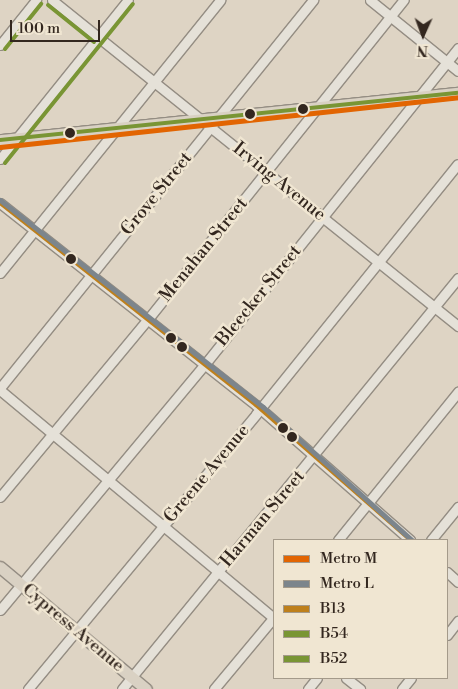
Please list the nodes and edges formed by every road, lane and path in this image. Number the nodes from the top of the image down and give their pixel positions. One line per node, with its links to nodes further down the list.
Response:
1 (36, 0): 10 (street)
2 (52, 0): 9 (street, Irving Avenue)
3 (128, 0): 9 (street)
4 (220, 0): 14 (street)
5 (312, 0): 18 (street, Grove Street)
6 (370, 0): 8 (street)
7 (404, 0): 8 (street, Menahan Street)
8 (391, 17): 12 (street); 17 (street, Menahan Street)
9 (98, 37): 14 (street, Irving Avenue); 22 (street)
10 (0, 45)
11 (458, 48): 12 (street, Bleecker Street)
12 (447, 62): 13 (street); 16 (street, Bleecker Street)
13 (458, 71)
14 (154, 82): 19 (street, Irving Avenue); 21 (street)
15 (458, 93): 16 (main road)
16 (419, 97): 17 (main road); 28 (street, Bleecker Street)
17 (319, 107): 18 (main road); 26 (street, Menahan Street)
18 (219, 118): 19 (main road); 20 (street, Grove Street)
19 (200, 119): 20 (street, Irving Avenue); 21 (main road)
20 (210, 127): 26 (street, Irving Avenue); 32 (street, Grove Street)
21 (118, 128): 22 (main road); 29 (street)
22 (16, 138): 23 (main road); 24 (street)
23 (0, 140)
24 (0, 159)
25 (458, 164): 30 (street, Greene Avenue)
26 (266, 172): 28 (street, Irving Avenue); 35 (street, Menahan Street)
27 (0, 203): 29 (street)
28 (322, 218): 30 (street, Irving Avenue); 37 (street, Bleecker Street)
29 (35, 231): 31 (street); 32 (street)
30 (379, 261): 34 (street, Irving Avenue); 40 (street, Greene Avenue)
31 (0, 273)
32 (92, 275): 35 (street); 38 (street, Grove Street)
33 (458, 278): 34 (street, Harman Street)
34 (434, 307): 36 (street, Irving Avenue); 42 (street, Harman Street)
35 (148, 320): 37 (street); 41 (street, Menahan Street)
36 (458, 326)
37 (205, 364): 40 (street); 43 (street, Bleecker Street)
38 (0, 389): 41 (street)
39 (458, 392): 45 (street)
40 (261, 409): 42 (street); 47 (street, Greene Avenue)
41 (53, 434): 43 (street); 44 (street, Menahan Street)
42 (315, 456): 45 (street); 52 (street, Harman Street)
43 (108, 479): 47 (street); 55 (street, Bleecker Street)
44 (0, 497)
45 (369, 504): 48 (street); 49 (street)
46 (458, 507): 50 (street)
47 (164, 526): 52 (street); 60 (street, Greene Avenue)
48 (339, 539)
49 (409, 539)
50 (433, 539)
51 (0, 567): 55 (main road, Cypress Avenue)
52 (219, 572): 57 (street); 62 (street, Harman Street)
53 (448, 573): 54 (street)
54 (458, 582)
55 (21, 585): 56 (street, Bleecker Street); 60 (main road, Cypress Avenue)
56 (0, 610)
57 (273, 616)
58 (273, 618): 69 (street)
59 (458, 621): 61 (street)
60 (77, 631): 62 (main road, Cypress Avenue); 66 (street, Greene Avenue)
61 (448, 634)
62 (132, 677): 67 (street, Harman Street); 68 (main road, Cypress Avenue)
63 (316, 679): 70 (street)
64 (347, 679): 71 (street)
65 (410, 679): 72 (street)
66 (28, 689)
67 (122, 689)
68 (146, 689)
69 (214, 689)
70 (308, 689)
71 (360, 689)
72 (402, 689)

